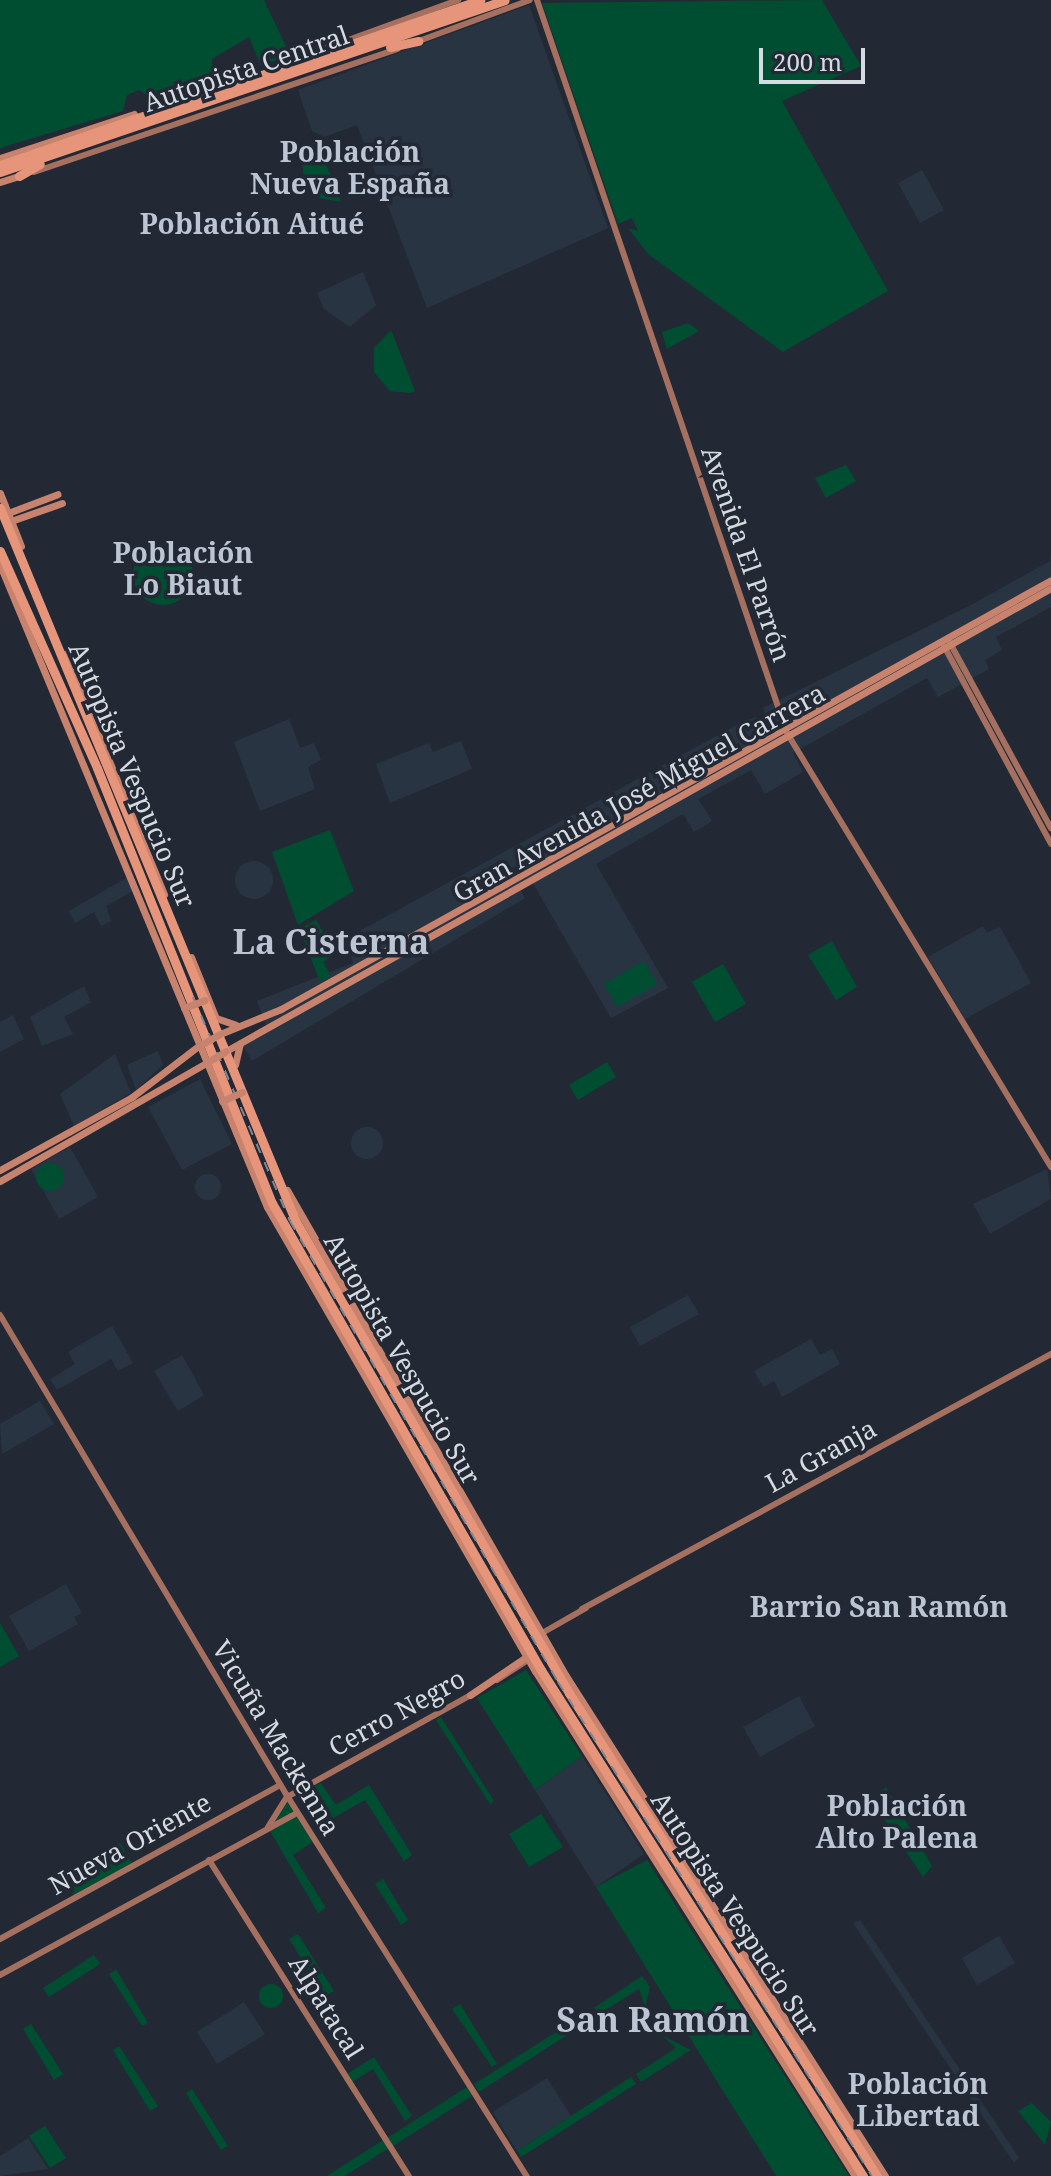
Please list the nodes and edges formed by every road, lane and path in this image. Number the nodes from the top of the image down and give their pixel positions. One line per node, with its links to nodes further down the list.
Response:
1 (458, 0): 8 (main road)
2 (480, 0): 7 (highway, Autopista Central)
3 (505, 0): 6 (highway, Autopista Central)
4 (533, 0): 5 (main road); 24 (main road, Avenida El Parrón)
5 (418, 41): 6 (highway); 13 (main road)
6 (359, 53): 9 (highway, Autopista Central)
7 (321, 58): 8 (highway); 11 (highway, Autopista Central)
8 (227, 83): 10 (main road)
9 (62, 152): 12 (highway, Autopista Central); 13 (highway)
10 (0, 158)
11 (0, 165)
12 (0, 172)
13 (19, 176): 14 (main road)
14 (0, 182)
15 (0, 493): 18 (main road)
16 (58, 494): 18 (main road)
17 (62, 503): 18 (main road)
18 (6, 514): 26 (highway, Autopista Vespucio Sur); 30 (main road)
19 (0, 551): 27 (highway, Autopista Vespucio Sur)
20 (0, 565): 31 (main road)
21 (1051, 580): 23 (main road, Gran Avenida José Miguel Carrera)
22 (1051, 588): 23 (main road, Gran Avenida José Miguel Carrera)
23 (946, 643): 24 (main road, Gran Avenida José Miguel Carrera); 25 (main road)
24 (786, 730): 32 (main road, Gran Avenida José Miguel Carrera); 33 (main road, Gran Avenida José Miguel Carrera); 50 (main road, Avenida El Parrón)
25 (999, 740): 28 (main road); 29 (main road)
26 (109, 766): 30 (highway); 55 (highway, Autopista Vespucio Sur)
27 (97, 768): 31 (highway); 58 (highway, Autopista Vespucio Sur)
28 (1051, 828)
29 (1051, 844)
30 (148, 851): 34 (main road)
31 (124, 857): 35 (main road)
32 (320, 986): 33 (main road); 37 (main road, Gran Avenida José Miguel Carrera)
33 (317, 996): 40 (main road, Gran Avenida José Miguel Carrera)
34 (207, 1001): 35 (main road, bridge); 36 (main road)
35 (183, 1011): 39 (main road)
36 (216, 1018): 37 (main road); 38 (main road)
37 (242, 1024): 38 (main road, Gran Avenida José Miguel Carrera)
38 (220, 1034): 41 (main road, Gran Avenida José Miguel Carrera, bridge); 42 (main road)
39 (191, 1035): 41 (main road); 43 (main road)
40 (241, 1042): 42 (main road, Gran Avenida José Miguel Carrera); 45 (main road)
41 (197, 1047): 43 (main road, Gran Avenida José Miguel Carrera); 44 (main road)
42 (227, 1051): 44 (main road, Gran Avenida José Miguel Carrera, bridge); 45 (main road)
43 (184, 1055): 51 (main road, Gran Avenida José Miguel Carrera)
44 (204, 1064): 46 (main road, Gran Avenida José Miguel Carrera); 47 (main road)
45 (235, 1065): 48 (main road)
46 (188, 1074): 47 (main road); 52 (main road, Gran Avenida José Miguel Carrera)
47 (208, 1078): 49 (main road)
48 (243, 1089): 49 (main road, bridge); 53 (main road)
49 (219, 1099): 57 (main road)
50 (1051, 1167)
51 (0, 1170)
52 (0, 1181)
53 (324, 1257): 55 (highway); 72 (main road)
54 (0, 1315): 62 (main road, Vicuña Mackenna)
55 (367, 1343): 71 (highway, Autopista Vespucio Sur)
56 (1051, 1354): 59 (main road, La Granja)
57 (351, 1355): 58 (highway); 60 (main road)
58 (375, 1381): 67 (highway, Autopista Vespucio Sur)
59 (544, 1632)
60 (526, 1659): 61 (main road); 68 (main road)
61 (470, 1695): 63 (main road, Cerro Negro)
62 (280, 1785): 63 (main road, Vicuña Mackenna); 69 (main road, Nueva Oriente)
63 (287, 1797): 64 (main road, Vicuña Mackenna); 65 (main road)
64 (297, 1813): 65 (main road); 74 (main road, Vicuña Mackenna)
65 (267, 1828): 66 (main road)
66 (209, 1860): 70 (main road); 73 (main road, Alpatacal)
67 (662, 1863): 68 (highway); 75 (highway, Autopista Vespucio Sur)
68 (682, 1907): 75 (main road)
69 (0, 1939)
70 (0, 1975)
71 (819, 2086): 72 (highway); 76 (highway, Autopista Vespucio Sur)
72 (861, 2138): 77 (main road)
73 (409, 2176)
74 (527, 2176)
75 (858, 2176)
76 (877, 2176)
77 (885, 2176)

